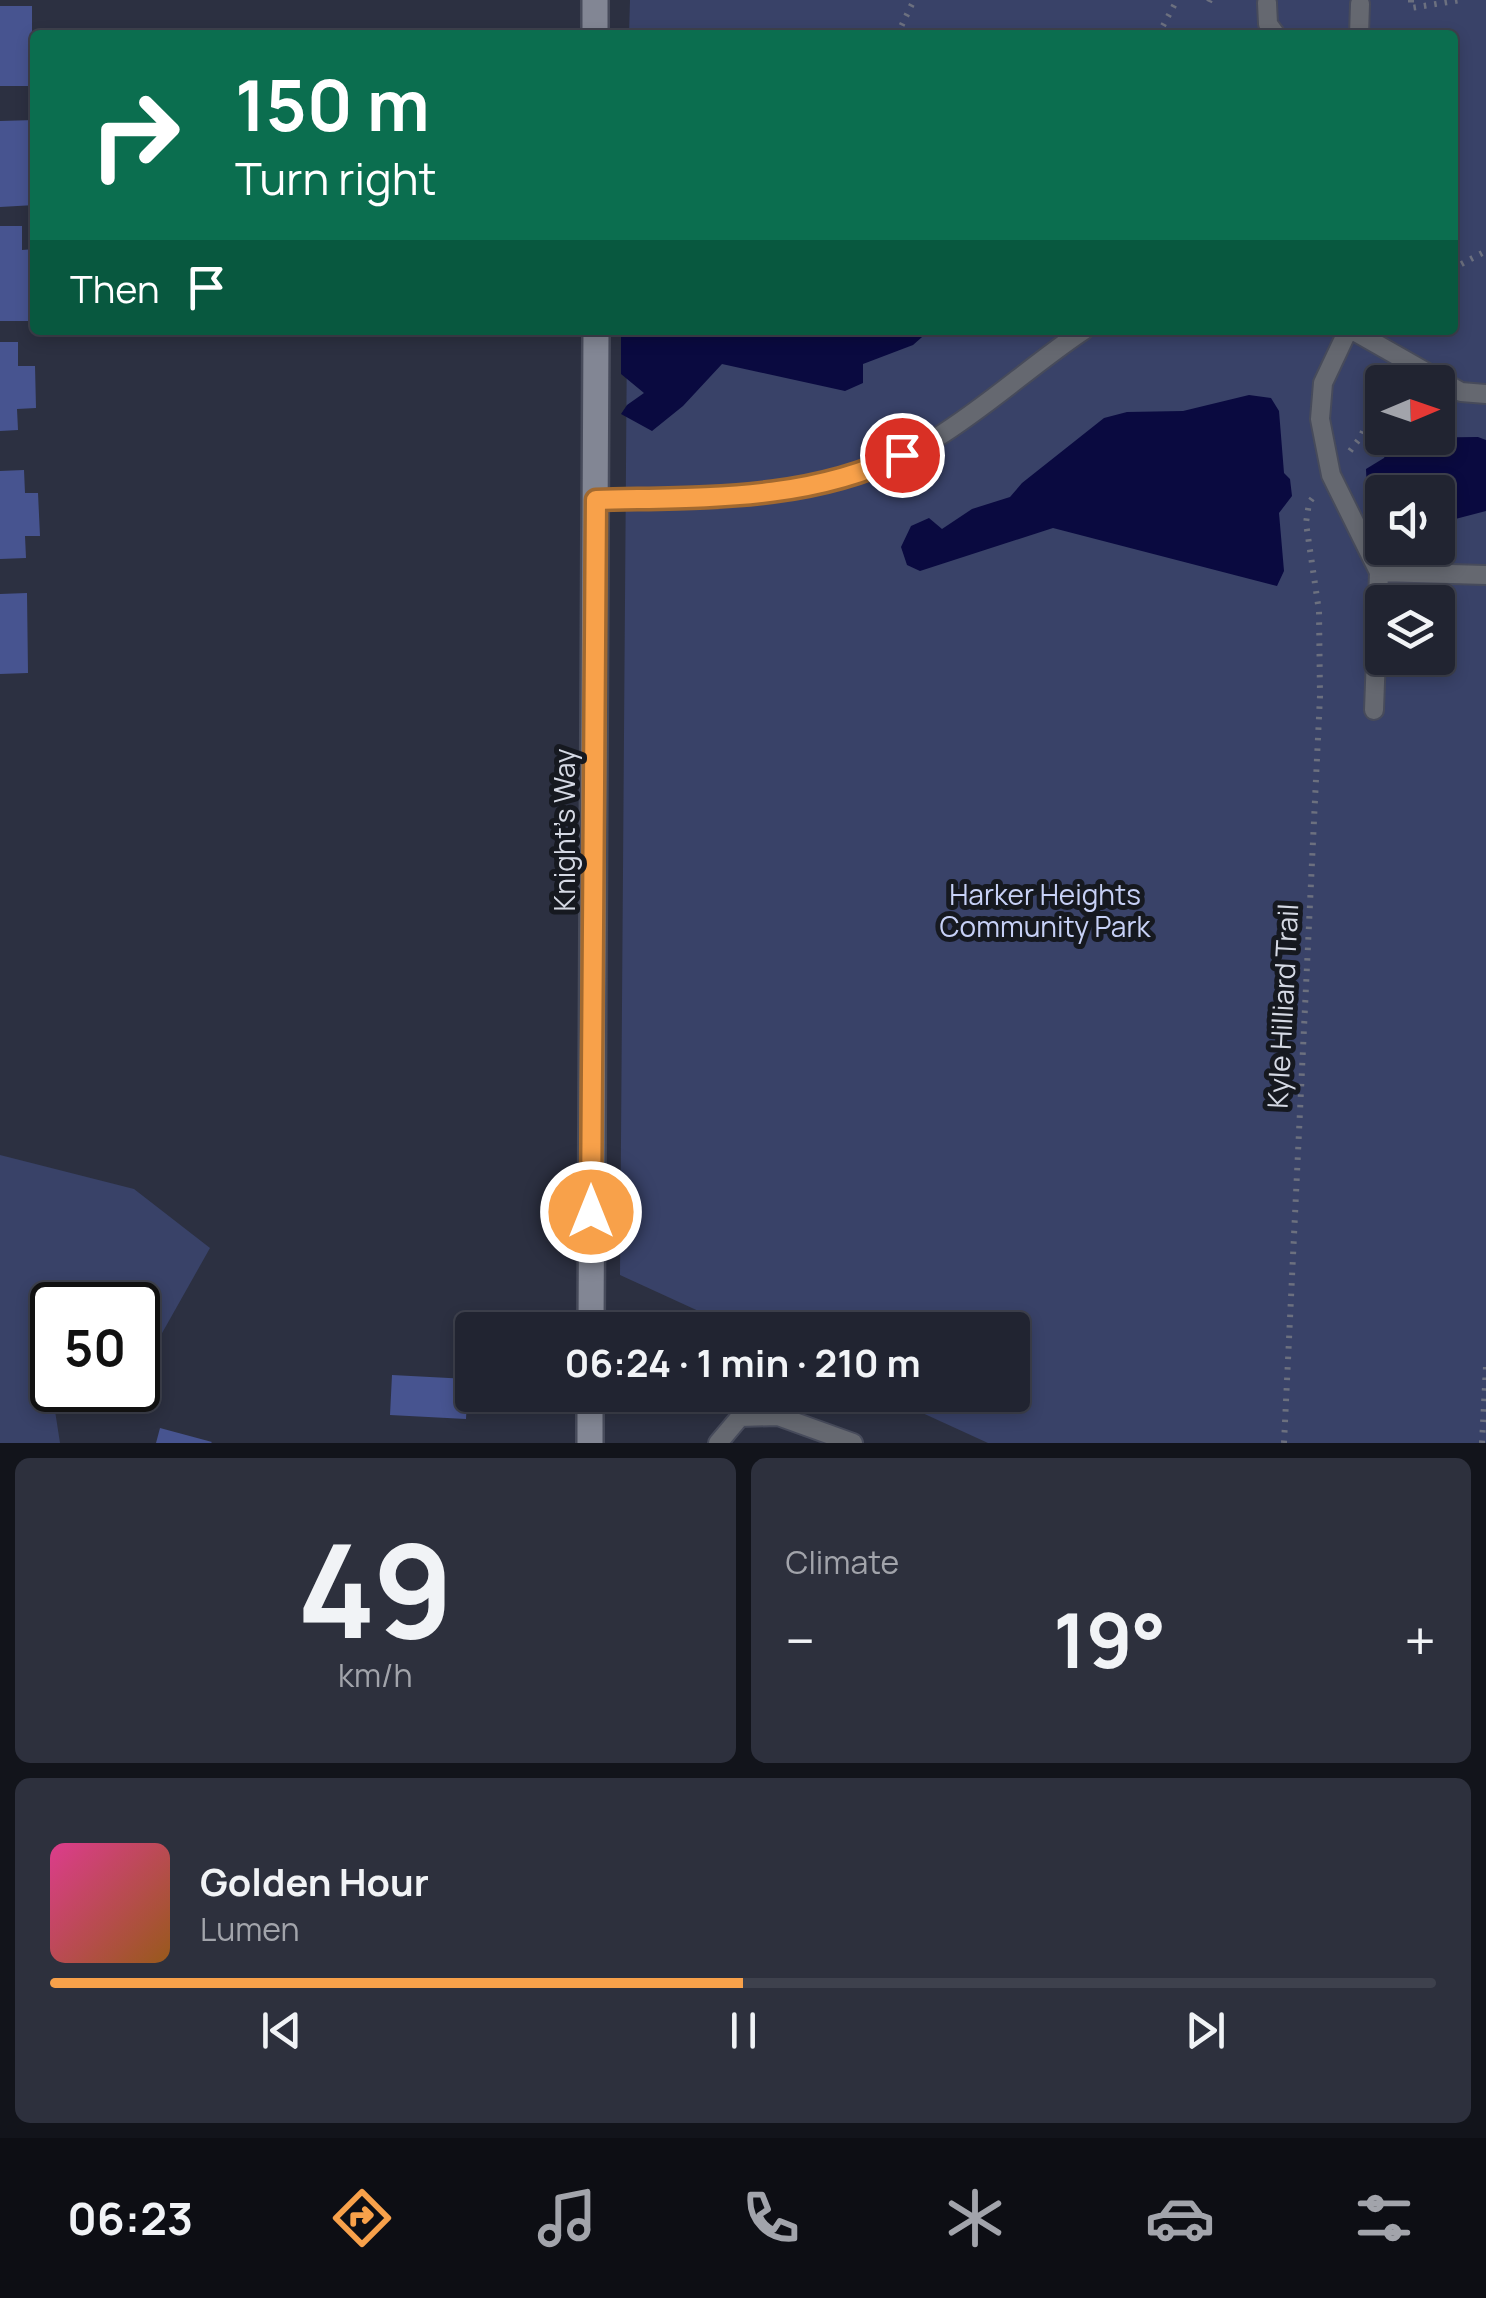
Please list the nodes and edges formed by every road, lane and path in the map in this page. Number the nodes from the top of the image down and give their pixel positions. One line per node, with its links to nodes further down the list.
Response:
1 (596, 0): 8 (main road)
2 (914, 0): 9 (path)
3 (1177, 0): 10 (path)
4 (1412, 0): 5 (path)
5 (1461, 0)
6 (1267, 3): 11 (lane)
7 (1360, 4): 12 (lane)
8 (596, 30)
9 (899, 30)
10 (1161, 30)
11 (1272, 30)
12 (1360, 30)
13 (1486, 251): 14 (path)
14 (1458, 266)
15 (596, 335): 20 (main road, Knight's Way)
16 (1077, 335): 20 (lane)
17 (1347, 335): 22 (lane)
18 (1359, 335): 19 (lane)
19 (1486, 394)
20 (596, 500): 25 (main road, Knight's Way)
21 (1312, 553): 31 (path, Kyle Hilliard Trail)
22 (1379, 572): 23 (lane); 24 (lane)
23 (1486, 575)
24 (1374, 710)
25 (590, 1312)
26 (1486, 1366): 32 (path)
27 (590, 1412): 28 (main road)
28 (590, 1443)
29 (718, 1443): 30 (lane)
30 (854, 1443)
31 (1284, 1443)
32 (1482, 1443)

